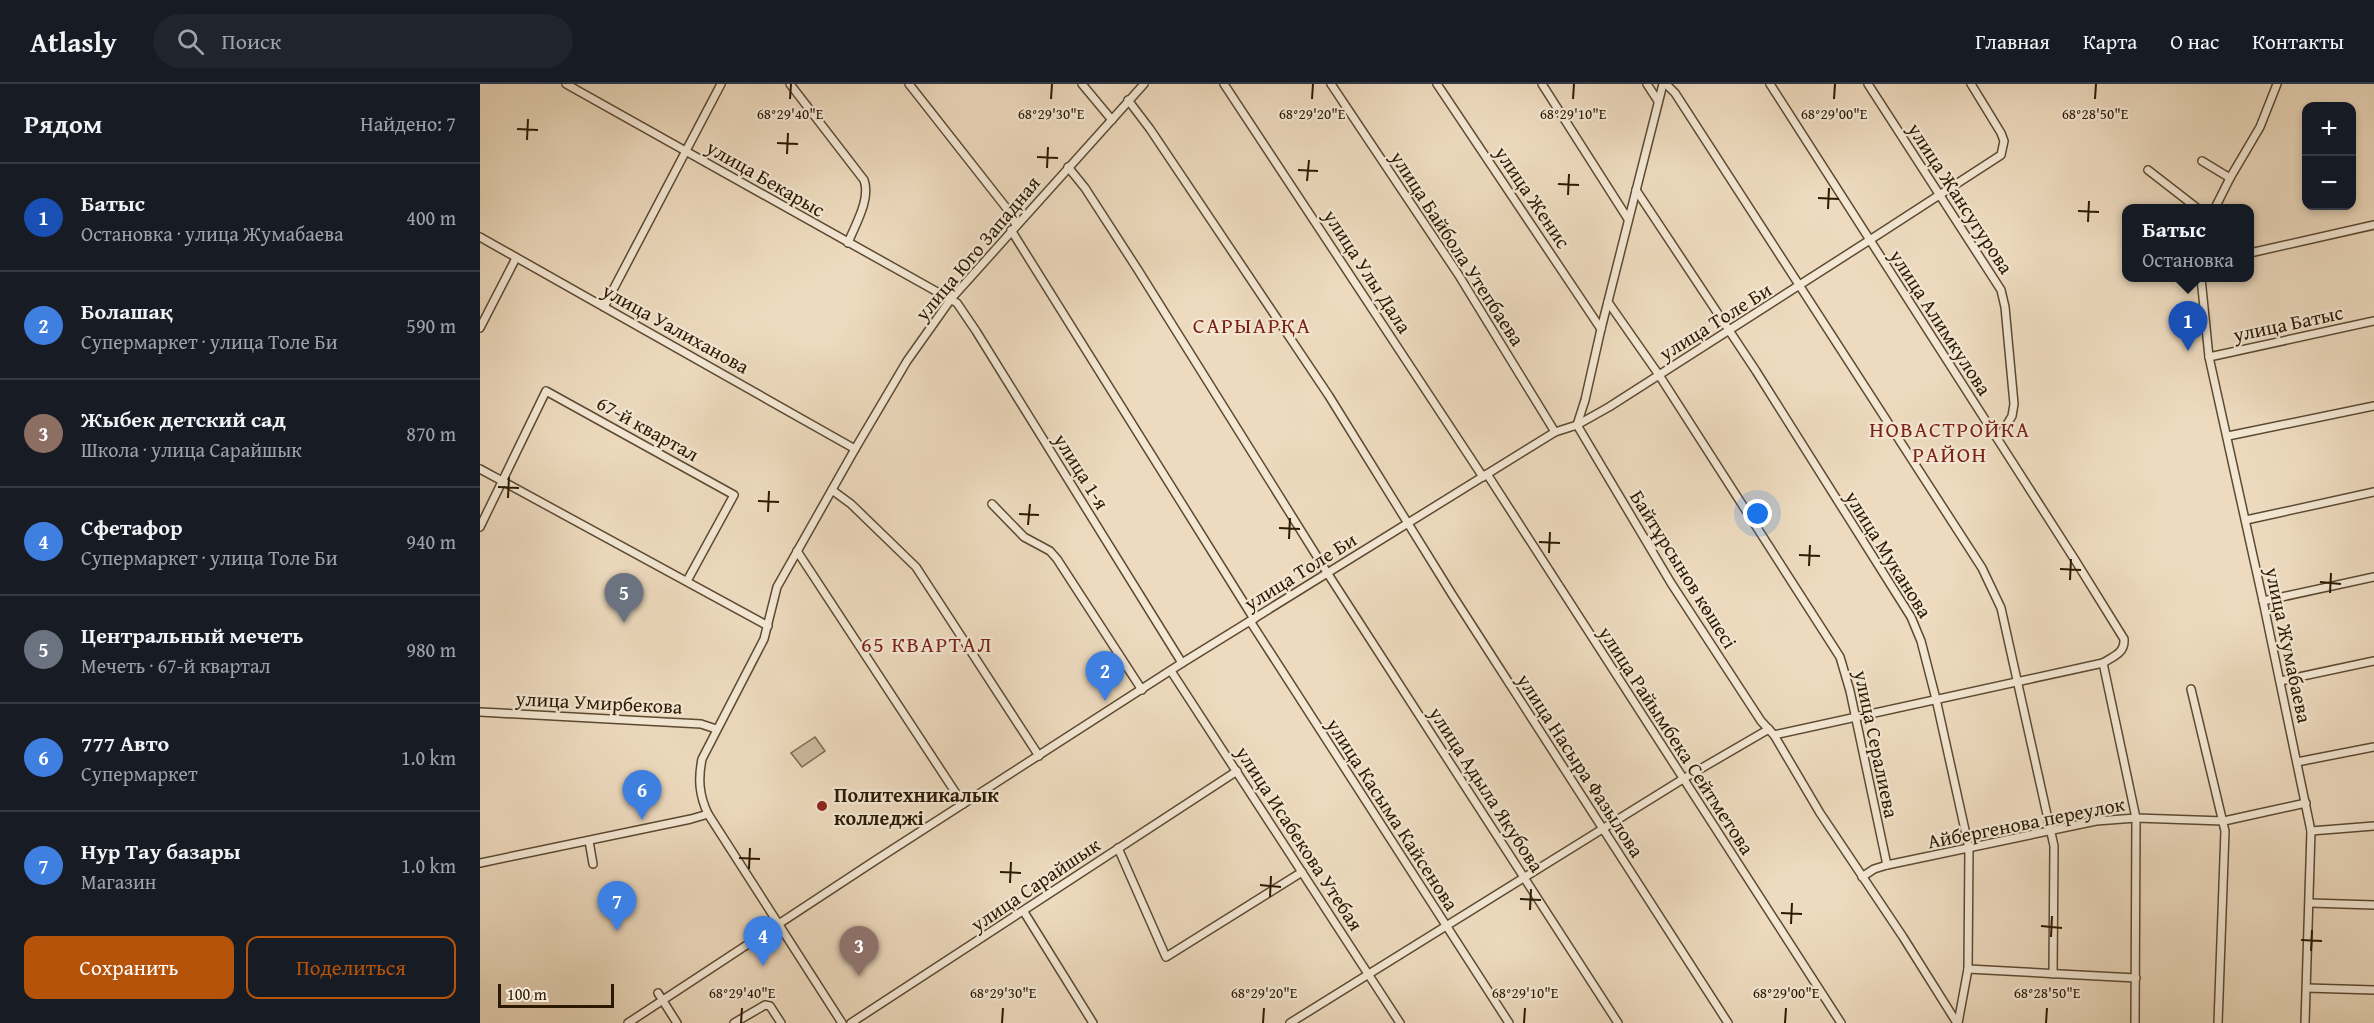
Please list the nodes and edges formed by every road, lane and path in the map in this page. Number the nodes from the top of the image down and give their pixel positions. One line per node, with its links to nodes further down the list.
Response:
1 (566, 84): 20 (street, улица Бекарыс)
2 (721, 84): 20 (street)
3 (790, 84): 34 (street)
4 (909, 84): 31 (street, улица Касыма Кайсенова)
5 (1082, 84): 19 (street)
6 (1144, 84): 17 (street, улица Юго Западная)
7 (1224, 84): 55 (street, улица Улы Дала)
8 (1332, 84): 50 (street, улица Байбола Утепбаева)
9 (1437, 84): 44 (street, улица Женис)
10 (1542, 84): 29 (street)
11 (1647, 84): 18 (street)
12 (1665, 84): 18 (street); 38 (street)
13 (1770, 84): 33 (street, улица Алимкулова)
14 (1868, 84): 26 (street, улица Жансугурова)
15 (1971, 84): 26 (street, улица Толе Би)
16 (2277, 84): 24 (street)
17 (1128, 100): 19 (street, улица Юго Западная); 61 (street, улица Насыра Фазылова)
18 (1658, 101): 25 (street)
19 (1112, 120): 22 (street, улица Юго Западная)
20 (686, 151): 34 (street, улица Бекарыс); 41 (street)
21 (2202, 161): 24 (street)
22 (1068, 167): 31 (street, улица Юго Западная); 64 (street, улица Адыла Якубова)
23 (2148, 170): 27 (street)
24 (2230, 178): 28 (street)
25 (1636, 190): 29 (street); 45 (street, улица Муканова)
26 (1939, 194): 33 (street, улица Толе Би); 52 (street, улица Жансугурова)
27 (2192, 204)
28 (2217, 204)
29 (1628, 219): 40 (street)
30 (2374, 225): 35 (street)
31 (1013, 227): 39 (street, улица Юго Западная); 68 (street, улица Касыма Кайсенова)
32 (480, 237): 36 (street, улица Уалиханова)
33 (1869, 240): 38 (street, улица Толе Би); 52 (street, улица Алимкулова)
34 (848, 243): 39 (street, улица Бекарыс)
35 (2254, 252)
36 (516, 258): 41 (street, улица Уалиханова); 43 (street)
37 (2201, 282): 46 (street, улица Жумабаева)
38 (1800, 286): 45 (street, улица Толе Би); 75 (street)
39 (951, 298): 53 (street, улица Юго Западная); 71 (street, улица 1-я)
40 (1608, 302): 44 (street); 47 (street, улица Сералиева)
41 (604, 307): 53 (street, улица Уалиханова)
42 (2374, 321): 46 (street, улица Батыс)
43 (480, 328)
44 (1601, 329): 49 (street)
45 (1730, 332): 47 (street, улица Толе Би); 78 (street, улица Муканова)
46 (2209, 357): 51 (street, улица Жумабаева)
47 (1659, 375): 49 (street, улица Толе Би); 80 (street, улица Сералиева)
48 (2374, 406): 51 (street)
49 (1577, 424): 50 (street, улица Толе Би); 82 (street, Байтұрсынов көшесі)
50 (1555, 432): 55 (street, улица Толе Би)
51 (2228, 436): 60 (street, улица Жумабаева)
52 (1998, 439): 72 (street, улица Алимкулова)
53 (855, 448): 57 (street, улица Юго Западная)
54 (480, 469): 56 (street)
55 (1485, 475): 61 (street, улица Толе Би); 87 (street, улица Райымбека Сейтметова)
56 (502, 480): 62 (street); 66 (street); 66 (street, 67-й квартал)
57 (832, 490): 63 (street, улица Юго Западная); 84 (street)
58 (2374, 492): 60 (street)
59 (992, 504): 77 (street)
60 (2246, 520): 67 (street, улица Жумабаева)
61 (1408, 524): 64 (street, улица Толе Би); 94 (street, улица Насыра Фазылова)
62 (480, 527)
63 (797, 551): 69 (street, улица Юго Западная); 89 (street)
64 (1328, 574): 68 (street, улица Толе Би); 105 (street, улица Адыла Якубова)
65 (2374, 578): 67 (street)
66 (687, 581): 69 (street)
67 (2264, 601): 74 (street, улица Жумабаева)
68 (1252, 620): 71 (street, улица Толе Би); 110 (street, улица Касыма Кайсенова)
69 (768, 626): 81 (street, улица Юго Западная)
70 (2374, 662): 74 (street)
71 (1182, 663): 73 (street, улица Толе Би)
72 (2103, 663): 75 (street); 91 (street)
73 (1171, 671): 77 (street, улица Толе Би); 86 (street, улица Исабекова Утебая)
74 (2280, 681): 85 (street, улица Жумабаева)
75 (2018, 682): 78 (street); 95 (street)
76 (2191, 688): 92 (street)
77 (1142, 690): 84 (street, улица Толе Би)
78 (1936, 699): 80 (street); 99 (street, улица Муканова)
79 (480, 712): 81 (street, улица Умирбекова)
80 (1855, 717): 82 (street); 102 (street, улица Сералиева)
81 (717, 729): 90 (street, улица Юго Западная)
82 (1771, 732): 87 (street); 104 (street, Байтұрсынов көшесі)
83 (2374, 747): 85 (street)
84 (1039, 756): 89 (street, улица Толе Би)
85 (2297, 762): 88 (street, улица Жумабаева)
86 (1237, 771): 98 (street, улица Сарайшык); 103 (street, улица Исабекова Утебая)
87 (1683, 779): 94 (street); 130 (street, улица Райымбека Сейтметова)
88 (2306, 803): 92 (street, Айбергенова переулок); 96 (street, улица Жумабаева)
89 (963, 804): 109 (street, улица Толе Би)
90 (708, 814): 97 (street); 109 (street, улица Юго Западная)
91 (2136, 818): 92 (street, Айбергенова переулок); 95 (street, Айбергенова переулок); 114 (street)
92 (2224, 820): 133 (street)
93 (2374, 826): 96 (street)
94 (1604, 830): 105 (street); 129 (street, улица Насыра Фазылова)
95 (2052, 831): 99 (street, Айбергенова переулок); 112 (street)
96 (2311, 831): 106 (street, улица Жумабаева)
97 (589, 841): 100 (street); 101 (street)
98 (1118, 848): 103 (street); 108 (street, улица Сарайшык)
99 (1970, 848): 102 (street, Айбергенова переулок); 111 (street, улица Муканова)
100 (480, 863)
101 (593, 864)
102 (1887, 865): 104 (street, Айбергенова переулок)
103 (1302, 872): 113 (street, улица Исабекова Утебая)
104 (1862, 878): 131 (street, Байтұрсынов көшесі)
105 (1525, 879): 110 (street); 128 (street, улица Адыла Якубова)
106 (2310, 903): 107 (street); 115 (street, улица Жумабаева)
107 (2374, 905)
108 (1024, 912): 123 (street, улица Сарайшык); 124 (street)
109 (779, 923): 117 (street, улица Толе Би); 122 (street, улица Юго Западная)
110 (1445, 926): 113 (street); 127 (street, улица Касыма Кайсенова)
111 (1968, 969): 112 (street); 131 (street, улица Муканова)
112 (2053, 974): 114 (street)
113 (1368, 975): 125 (street); 126 (street, улица Исабекова Утебая)
114 (2136, 978): 132 (street)
115 (2307, 988): 116 (street); 134 (street, улица Жумабаева)
116 (2374, 990)
117 (660, 996): 118 (street, улица Толе Би); 119 (street)
118 (628, 1023)
119 (677, 1023)
120 (734, 1023): 121 (street)
121 (781, 1023)
122 (842, 1023)
123 (851, 1023)
124 (1093, 1023)
125 (1290, 1023)
126 (1400, 1023)
127 (1509, 1023)
128 (1618, 1023)
129 (1728, 1023)
130 (1841, 1023)
131 (1958, 1023)
132 (2135, 1023)
133 (2218, 1023)
134 (2305, 1023)

